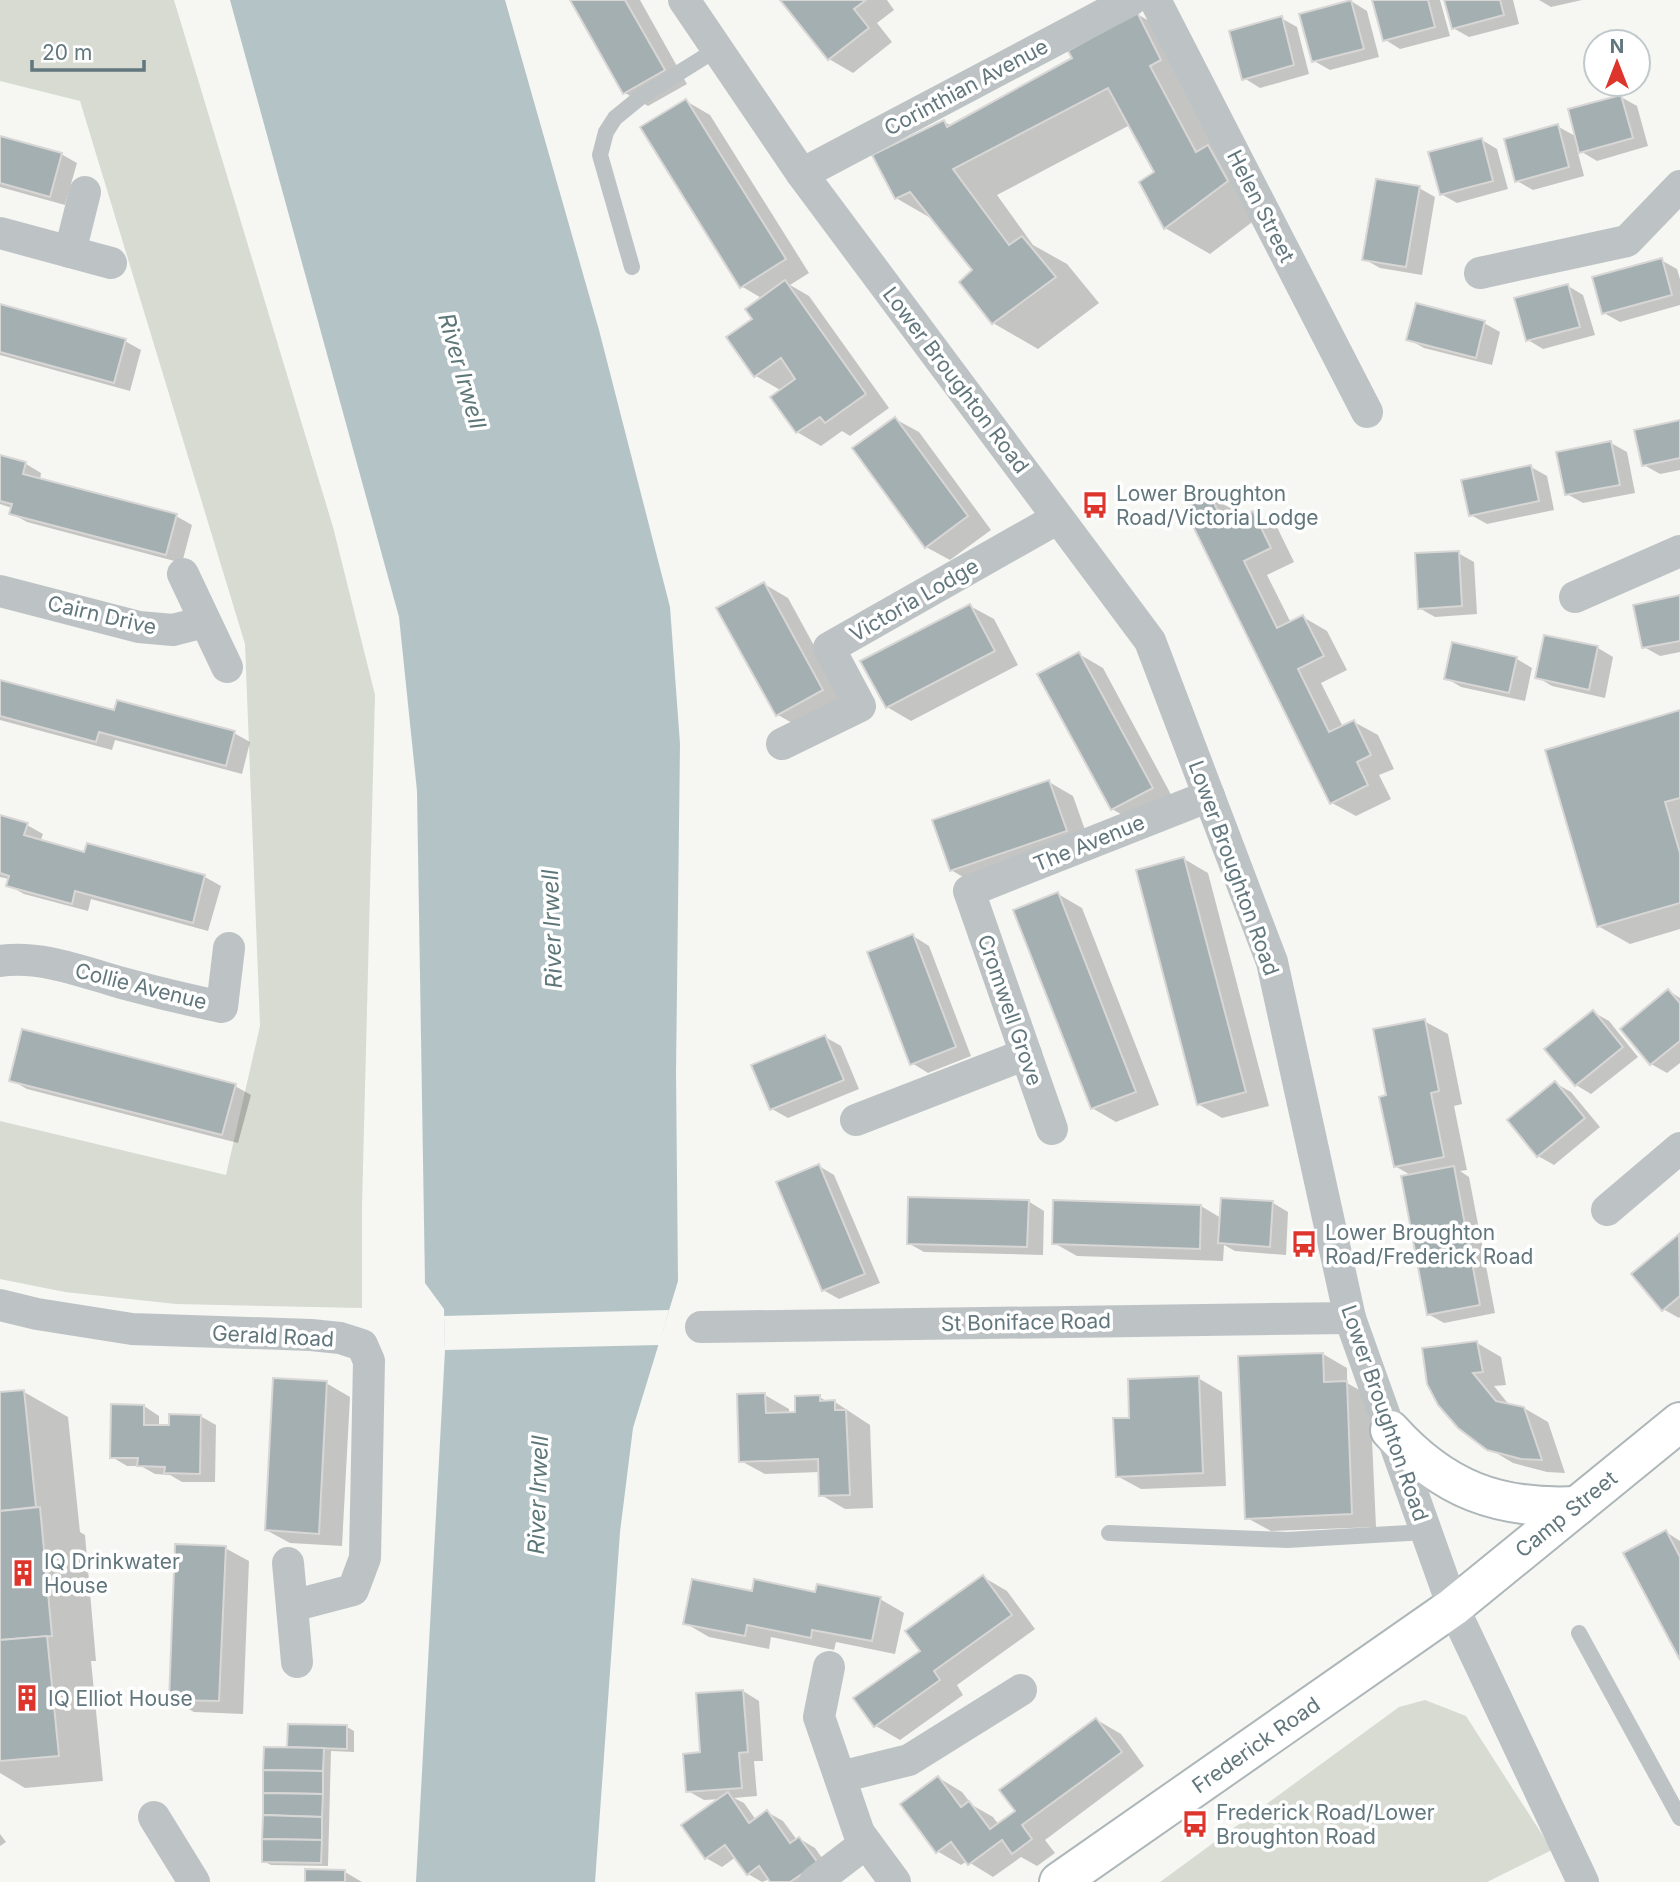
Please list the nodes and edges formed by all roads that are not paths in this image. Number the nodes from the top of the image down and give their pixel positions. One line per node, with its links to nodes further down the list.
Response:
1 (684, 0): 4 (street, Lower Broughton Road)
2 (1155, 0): 13 (street, Helen Street)
3 (1124, 2): 5 (street, Corinthian Avenue)
4 (717, 49): 5 (street, Lower Broughton Road); 11 (lane)
5 (802, 174): 14 (street, Lower Broughton Road)
6 (1680, 186): 12 (street)
7 (85, 192): 9 (street)
8 (0, 233): 9 (street)
9 (70, 252): 10 (street)
10 (111, 263)
11 (632, 267)
12 (1480, 273)
13 (1367, 412)
14 (1058, 518): 21 (street, Victoria Lodge); 22 (street, Lower Broughton Road)
15 (1680, 551): 18 (street)
16 (183, 574): 19 (street)
17 (0, 591): 19 (street, Cairn Drive)
18 (1575, 597)
19 (204, 622): 20 (street)
20 (226, 667)
21 (782, 744)
22 (1209, 796): 23 (street, The Avenue); 32 (street, Lower Broughton Road)
23 (969, 891): 26 (street, Cromwell Grove)
24 (229, 947): 25 (street, Collie Avenue)
25 (0, 961)
26 (1026, 1054): 27 (street); 28 (street, Cromwell Grove)
27 (856, 1120)
28 (1052, 1129)
29 (1680, 1148): 30 (street)
30 (1607, 1210)
31 (0, 1305): 40 (street, Gerald Road)
32 (1350, 1318): 33 (street, St Boniface Road); 35 (street, Lower Broughton Road)
33 (701, 1327)
34 (1680, 1422): 36 (main road, Camp Street)
35 (1390, 1430): 36 (main road); 37 (street, Lower Broughton Road)
36 (1577, 1506): 41 (main road, Camp Street)
37 (1426, 1532): 38 (lane); 41 (street, Lower Broughton Road)
38 (1109, 1533)
39 (288, 1563): 40 (street)
40 (292, 1606): 43 (street)
41 (1453, 1607): 53 (main road, Frederick Road); 54 (street, Lower Broughton Road)
42 (1579, 1633): 48 (lane)
43 (298, 1662)
44 (829, 1667): 46 (street)
45 (1021, 1690): 46 (street)
46 (840, 1777): 49 (street)
47 (154, 1817): 50 (street)
48 (1680, 1818)
49 (866, 1843): 51 (street); 52 (street)
50 (194, 1882)
51 (815, 1882)
52 (895, 1882)
53 (1059, 1882)
54 (1583, 1882)

